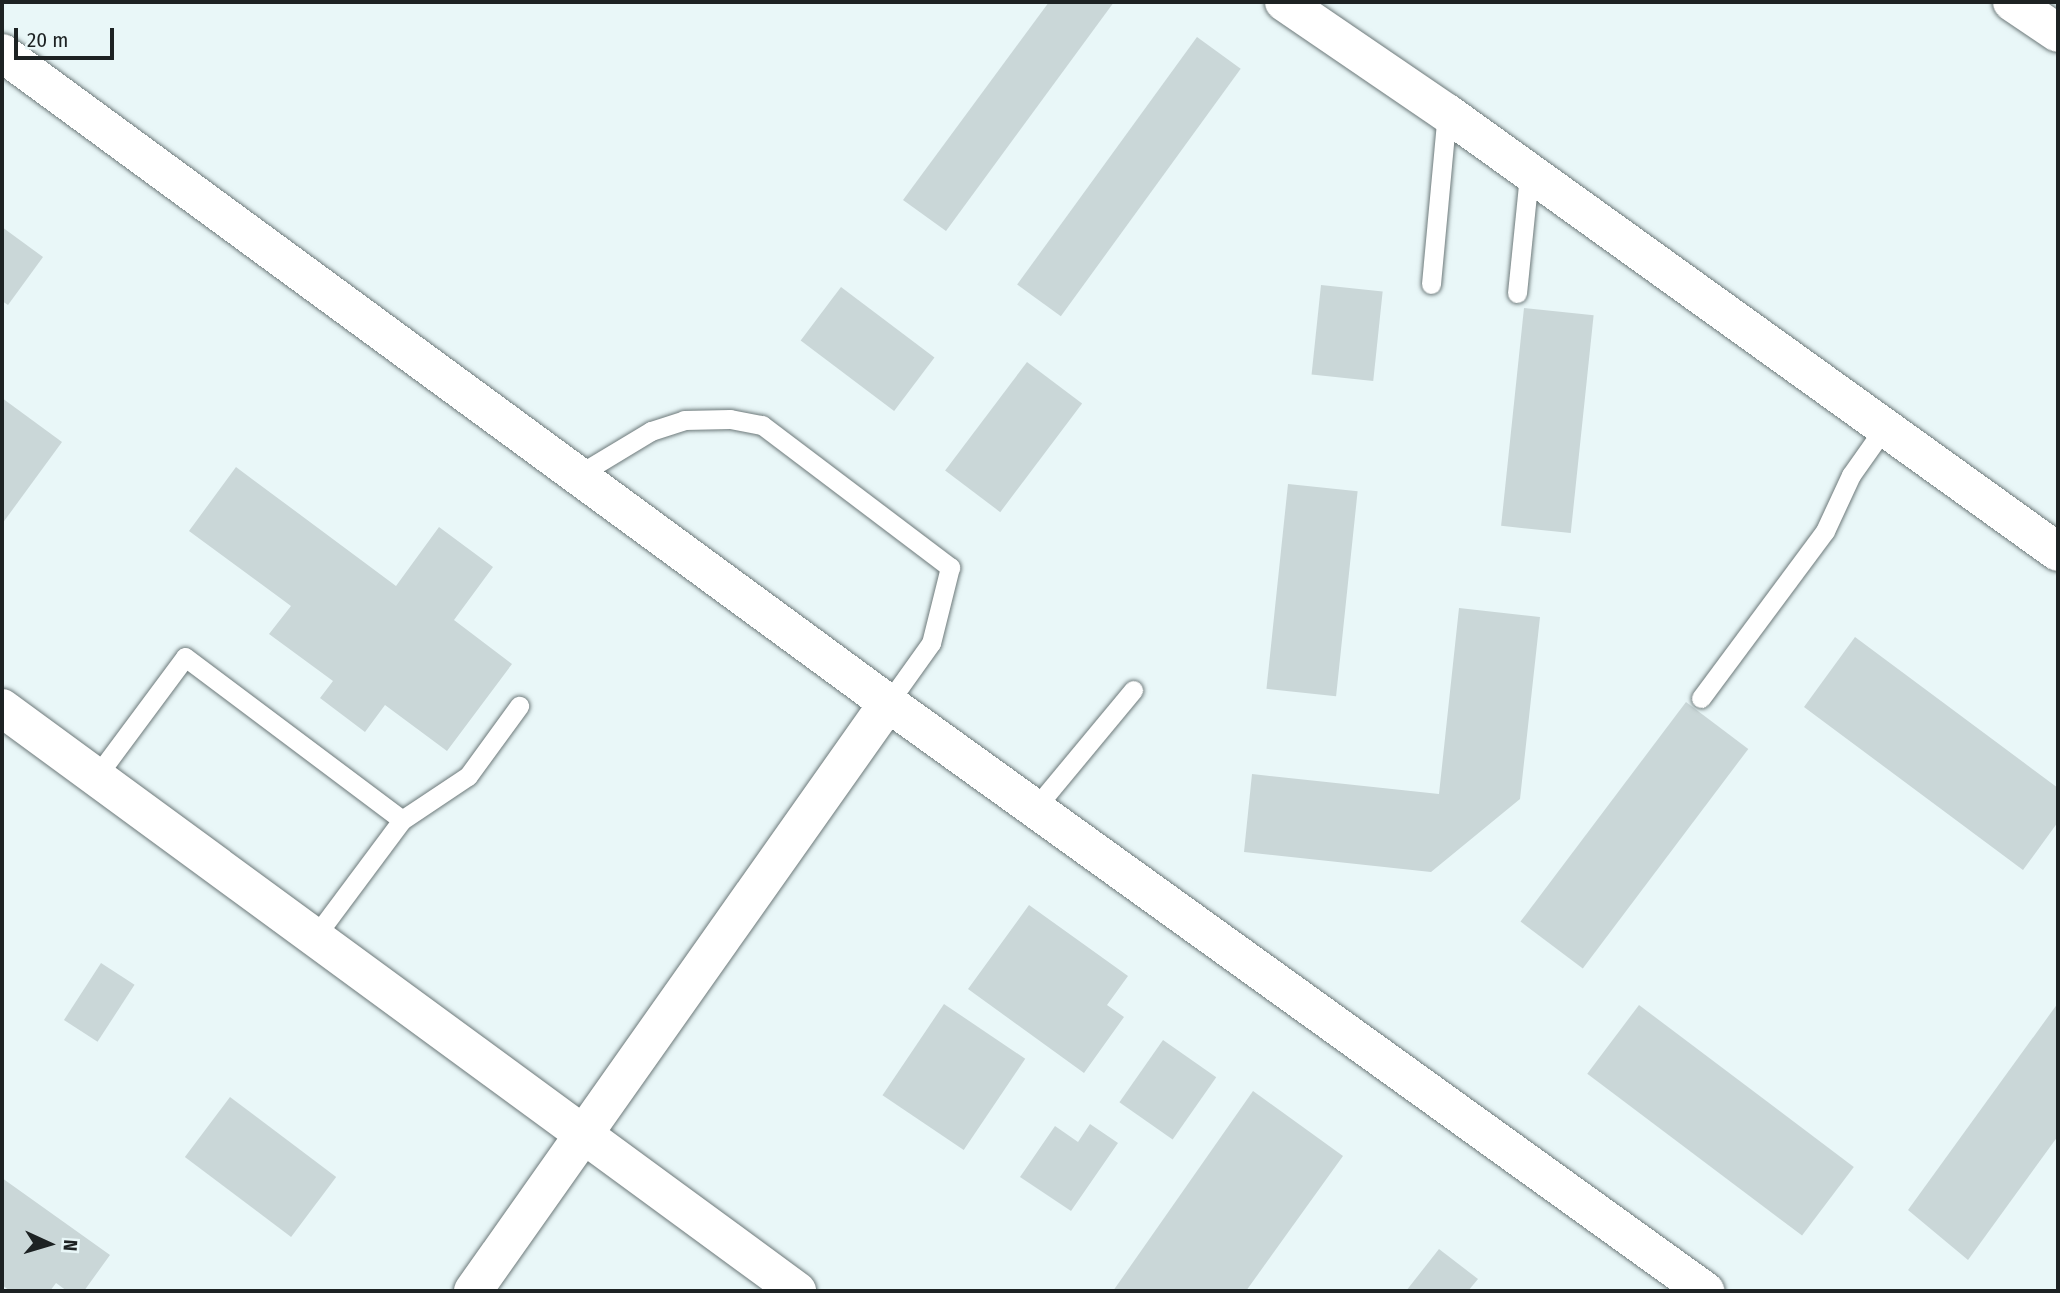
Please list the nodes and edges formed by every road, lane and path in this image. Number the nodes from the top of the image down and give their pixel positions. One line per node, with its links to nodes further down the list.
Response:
1 (1284, 2): 5 (street)
2 (2012, 2): 3 (street)
3 (2058, 33)
4 (2, 53): 10 (street)
5 (1447, 113): 6 (street); 7 (lane)
6 (1529, 174): 8 (lane); 9 (street)
7 (1431, 284)
8 (1517, 293)
9 (1885, 427): 11 (street); 13 (lane)
10 (578, 475): 14 (street); 14 (lane)
11 (2058, 552)
12 (1133, 690): 18 (lane)
13 (1701, 698)
14 (888, 703): 18 (street); 21 (street)
15 (520, 706): 19 (lane)
16 (2, 708): 17 (street)
17 (96, 777): 19 (lane); 20 (street)
18 (1036, 807): 24 (street)
19 (402, 820): 20 (lane)
20 (314, 938): 21 (street)
21 (581, 1134): 22 (street); 23 (street)
22 (473, 1291)
23 (797, 1291)
24 (1705, 1291)

